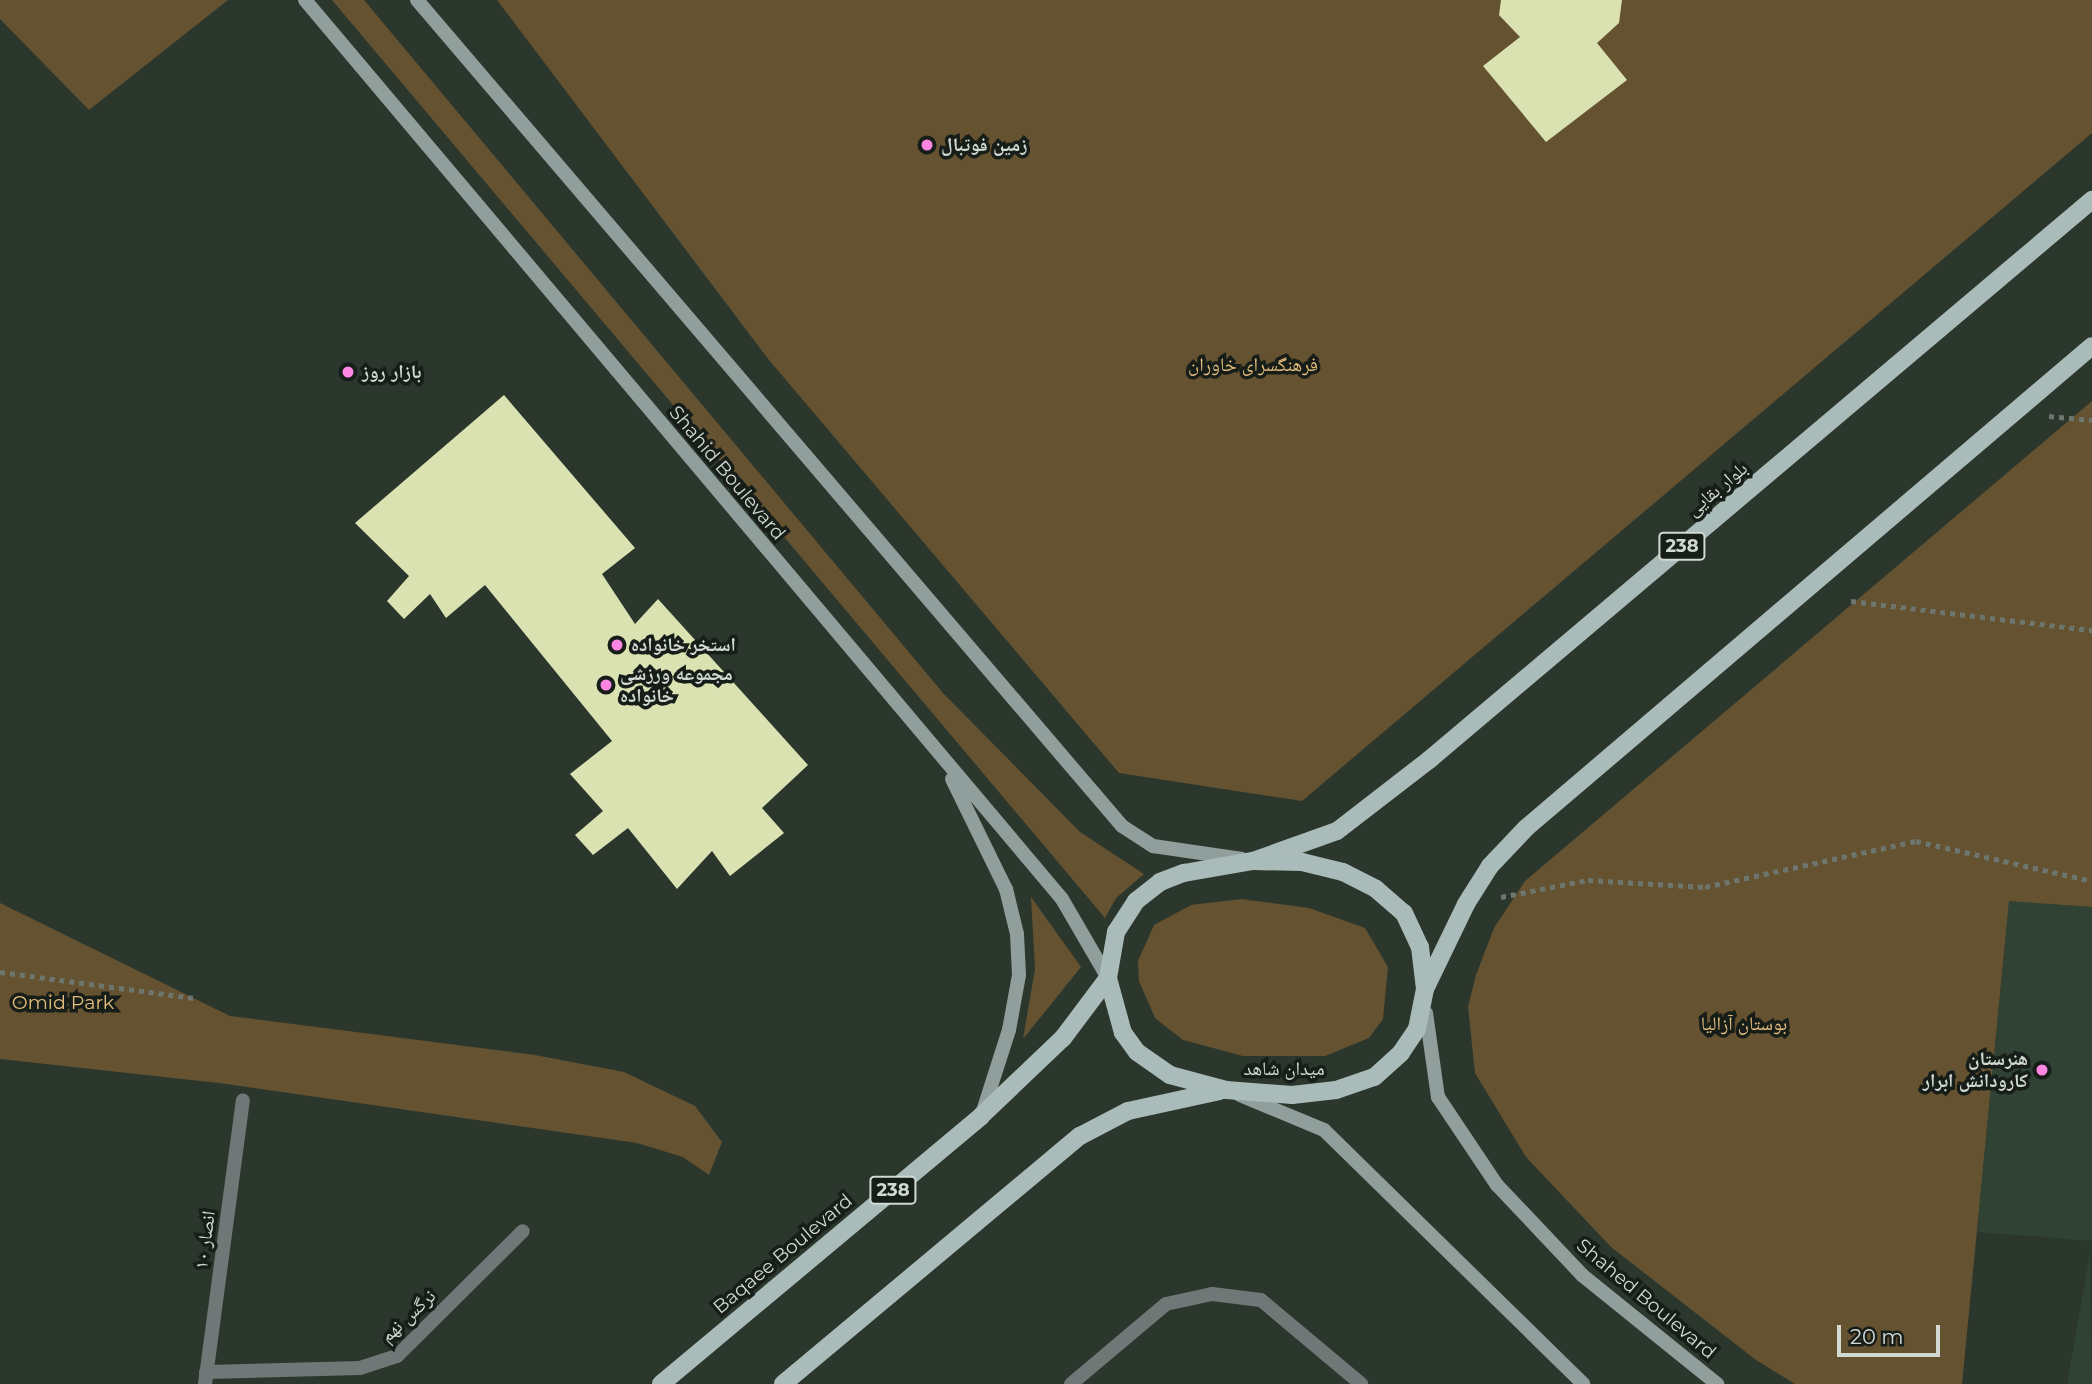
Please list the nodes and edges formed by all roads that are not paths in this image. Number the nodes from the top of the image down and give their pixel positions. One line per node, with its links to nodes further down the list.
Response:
1 (305, 0): 5 (main road, Shahid Boulevard)
2 (416, 0): 6 (main road)
3 (2092, 200): 6 (main road, بلوار بقایی / 238)
4 (2092, 346): 8 (main road)
5 (942, 759): 7 (main road, Shahid Boulevard); 11 (main road)
6 (1254, 861): 7 (main road, میدان شاهد); 8 (main road, میدان شاهد)
7 (1108, 978): 9 (main road, میدان شاهد); 11 (main road, Baqaee Boulevard / 238)
8 (1425, 989): 9 (main road, میدان شاهد); 19 (main road, Shahed Boulevard)
9 (1226, 1090): 15 (main road); 18 (main road)
10 (243, 1101): 13 (street, انصار ۱۰)
11 (981, 1116): 14 (main road, Baqaee Boulevard / 238)
12 (523, 1231): 13 (street, نرگس نهم)
13 (206, 1378)
14 (661, 1384)
15 (783, 1384)
16 (1071, 1384): 17 (street)
17 (1361, 1384)
18 (1583, 1384)
19 (1717, 1384)

